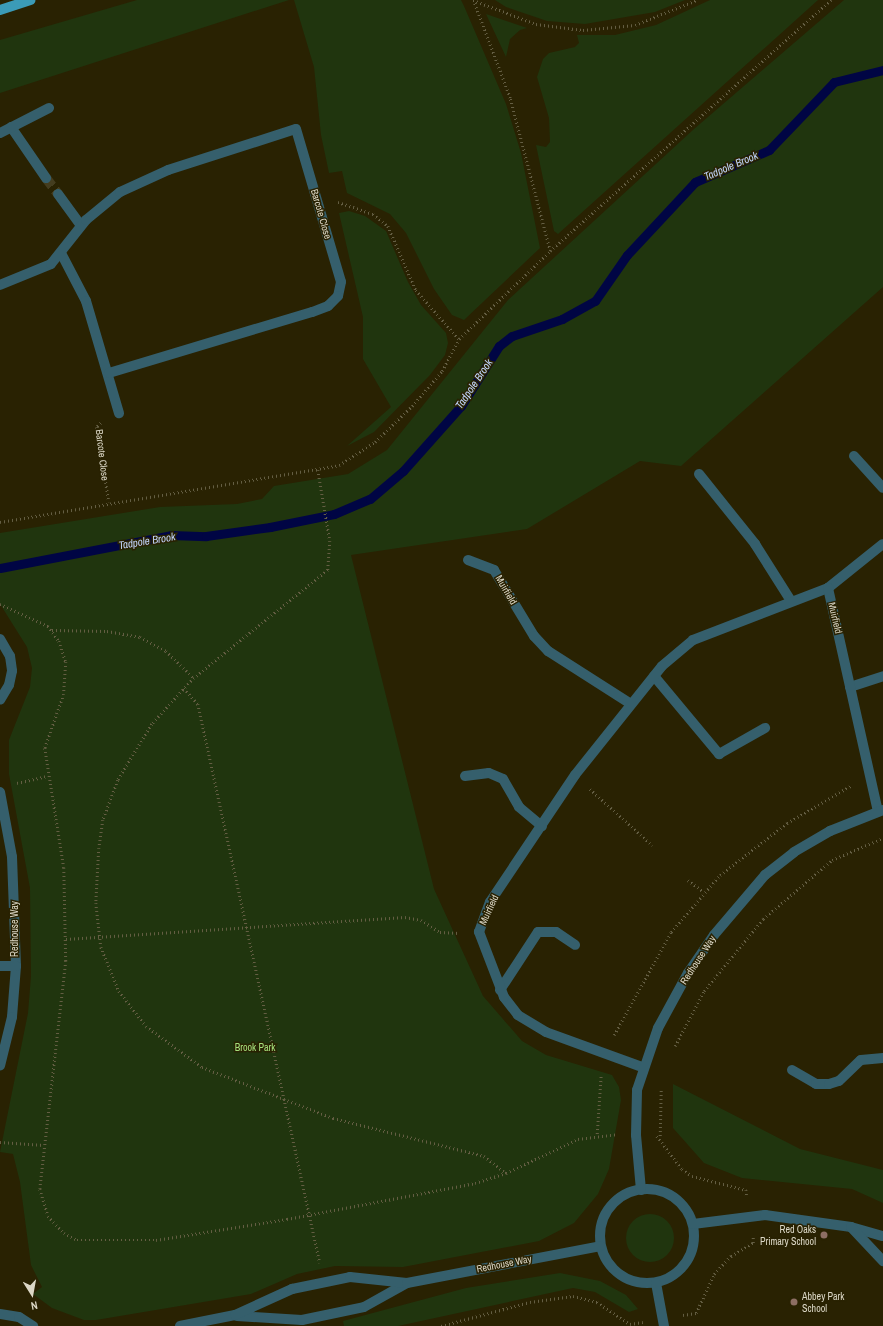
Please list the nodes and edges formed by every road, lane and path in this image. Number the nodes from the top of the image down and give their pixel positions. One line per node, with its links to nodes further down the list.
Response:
1 (30, 0): 5 (main road)
2 (697, 0): 4 (path)
3 (831, 0): 13 (path)
4 (474, 1): 13 (path)
5 (0, 10)
6 (49, 108): 7 (street)
7 (11, 127): 8 (street); 9 (street)
8 (0, 133)
9 (46, 178)
10 (58, 194): 12 (street)
11 (318, 202): 12 (street, Barcote Close); 16 (path); 17 (street, Barcote Close)
12 (81, 226): 14 (street, Barcote Close)
13 (550, 251): 16 (path)
14 (61, 253): 15 (street, Barcote Close); 17 (street)
15 (0, 285)
16 (459, 339): 20 (path)
17 (109, 373): 18 (street)
18 (119, 413): 23 (path, Barcote Close)
19 (854, 456): 22 (street)
20 (318, 470): 23 (path); 34 (path)
21 (699, 474): 28 (street)
22 (883, 488)
23 (108, 502): 24 (path)
24 (0, 522)
25 (883, 544): 27 (street)
26 (468, 560): 38 (street, Muirfield)
27 (828, 588): 28 (street, Muirfield); 35 (street, Muirfield)
28 (791, 601): 32 (street, Muirfield)
29 (0, 604): 30 (path)
30 (52, 630): 34 (path); 41 (path)
31 (0, 639): 37 (street)
32 (654, 676): 38 (street, Muirfield); 39 (street)
33 (883, 676): 35 (street)
34 (194, 678): 36 (path)
35 (850, 687): 45 (street, Muirfield)
36 (184, 688): 51 (path); 53 (path)
37 (0, 700)
38 (631, 704): 40 (street, Muirfield)
39 (765, 728)
40 (575, 775): 46 (street, Muirfield); 48 (path)
41 (48, 776): 43 (path); 54 (path)
42 (465, 776): 46 (street)
43 (14, 783)
44 (0, 792): 57 (street, Redhouse Way)
45 (880, 810): 62 (street, Redhouse Way)
46 (542, 826): 52 (street, Muirfield)
47 (883, 838): 59 (path)
48 (652, 845)
49 (688, 880): 50 (path)
50 (704, 892)
51 (246, 927): 52 (path); 53 (path); 65 (path)
52 (479, 932): 58 (street, Muirfield)
53 (99, 936): 54 (path); 65 (path)
54 (66, 939): 69 (path)
55 (575, 945): 58 (street)
56 (0, 966): 57 (street)
57 (16, 966): 61 (street, Redhouse Way)
58 (500, 990): 62 (street, Muirfield)
59 (672, 1054)
60 (883, 1058): 63 (street)
61 (0, 1066)
62 (642, 1066): 66 (street, Redhouse Way)
63 (792, 1070)
64 (662, 1086): 67 (path)
65 (284, 1101): 70 (path); 72 (path)
66 (636, 1134): 67 (path); 70 (path); 71 (street, Redhouse Way)
67 (660, 1136): 73 (path)
68 (0, 1142): 69 (path)
69 (44, 1145): 72 (path)
70 (506, 1173): 72 (path)
71 (641, 1190): 74 (street); 77 (street)
72 (310, 1215): 79 (path)
73 (750, 1216): 74 (street); 75 (street); 84 (path)
74 (693, 1224): 81 (street)
75 (851, 1227): 76 (street); 78 (street)
76 (883, 1236)
77 (601, 1246): 80 (street, Redhouse Way); 81 (street)
78 (883, 1261)
79 (324, 1282): 80 (street, Redhouse Way); 83 (street, Redhouse Way)
80 (407, 1283): 83 (street, Redhouse Way)
81 (656, 1283): 84 (street)
82 (0, 1314): 85 (street)
83 (235, 1315): 86 (street, Redhouse Way)
84 (663, 1322): 87 (path)
85 (33, 1326)
86 (180, 1326)
87 (441, 1326)

